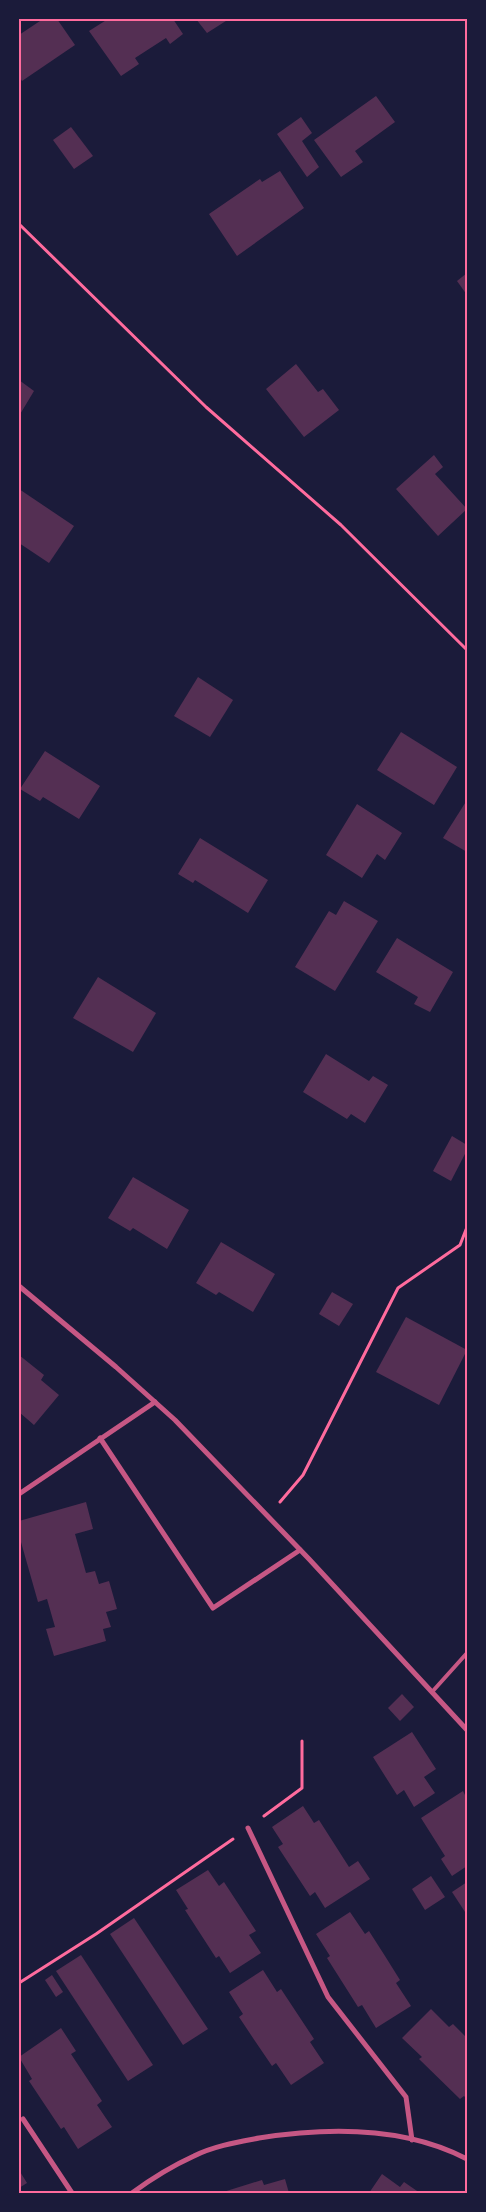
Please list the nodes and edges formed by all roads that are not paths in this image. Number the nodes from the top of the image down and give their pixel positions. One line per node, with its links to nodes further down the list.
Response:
1 (19, 1286): 2 (street)
2 (155, 1402): 3 (street); 5 (street)
3 (100, 1438): 4 (street); 5 (street)
4 (19, 1494)
5 (300, 1550): 7 (street)
6 (467, 1653): 7 (lane)
7 (432, 1692): 8 (street)
8 (467, 1730)
9 (248, 1828): 11 (street)
10 (23, 2119): 13 (street)
11 (412, 2140): 12 (street); 14 (street)
12 (467, 2159)
13 (72, 2193)
14 (132, 2193)

